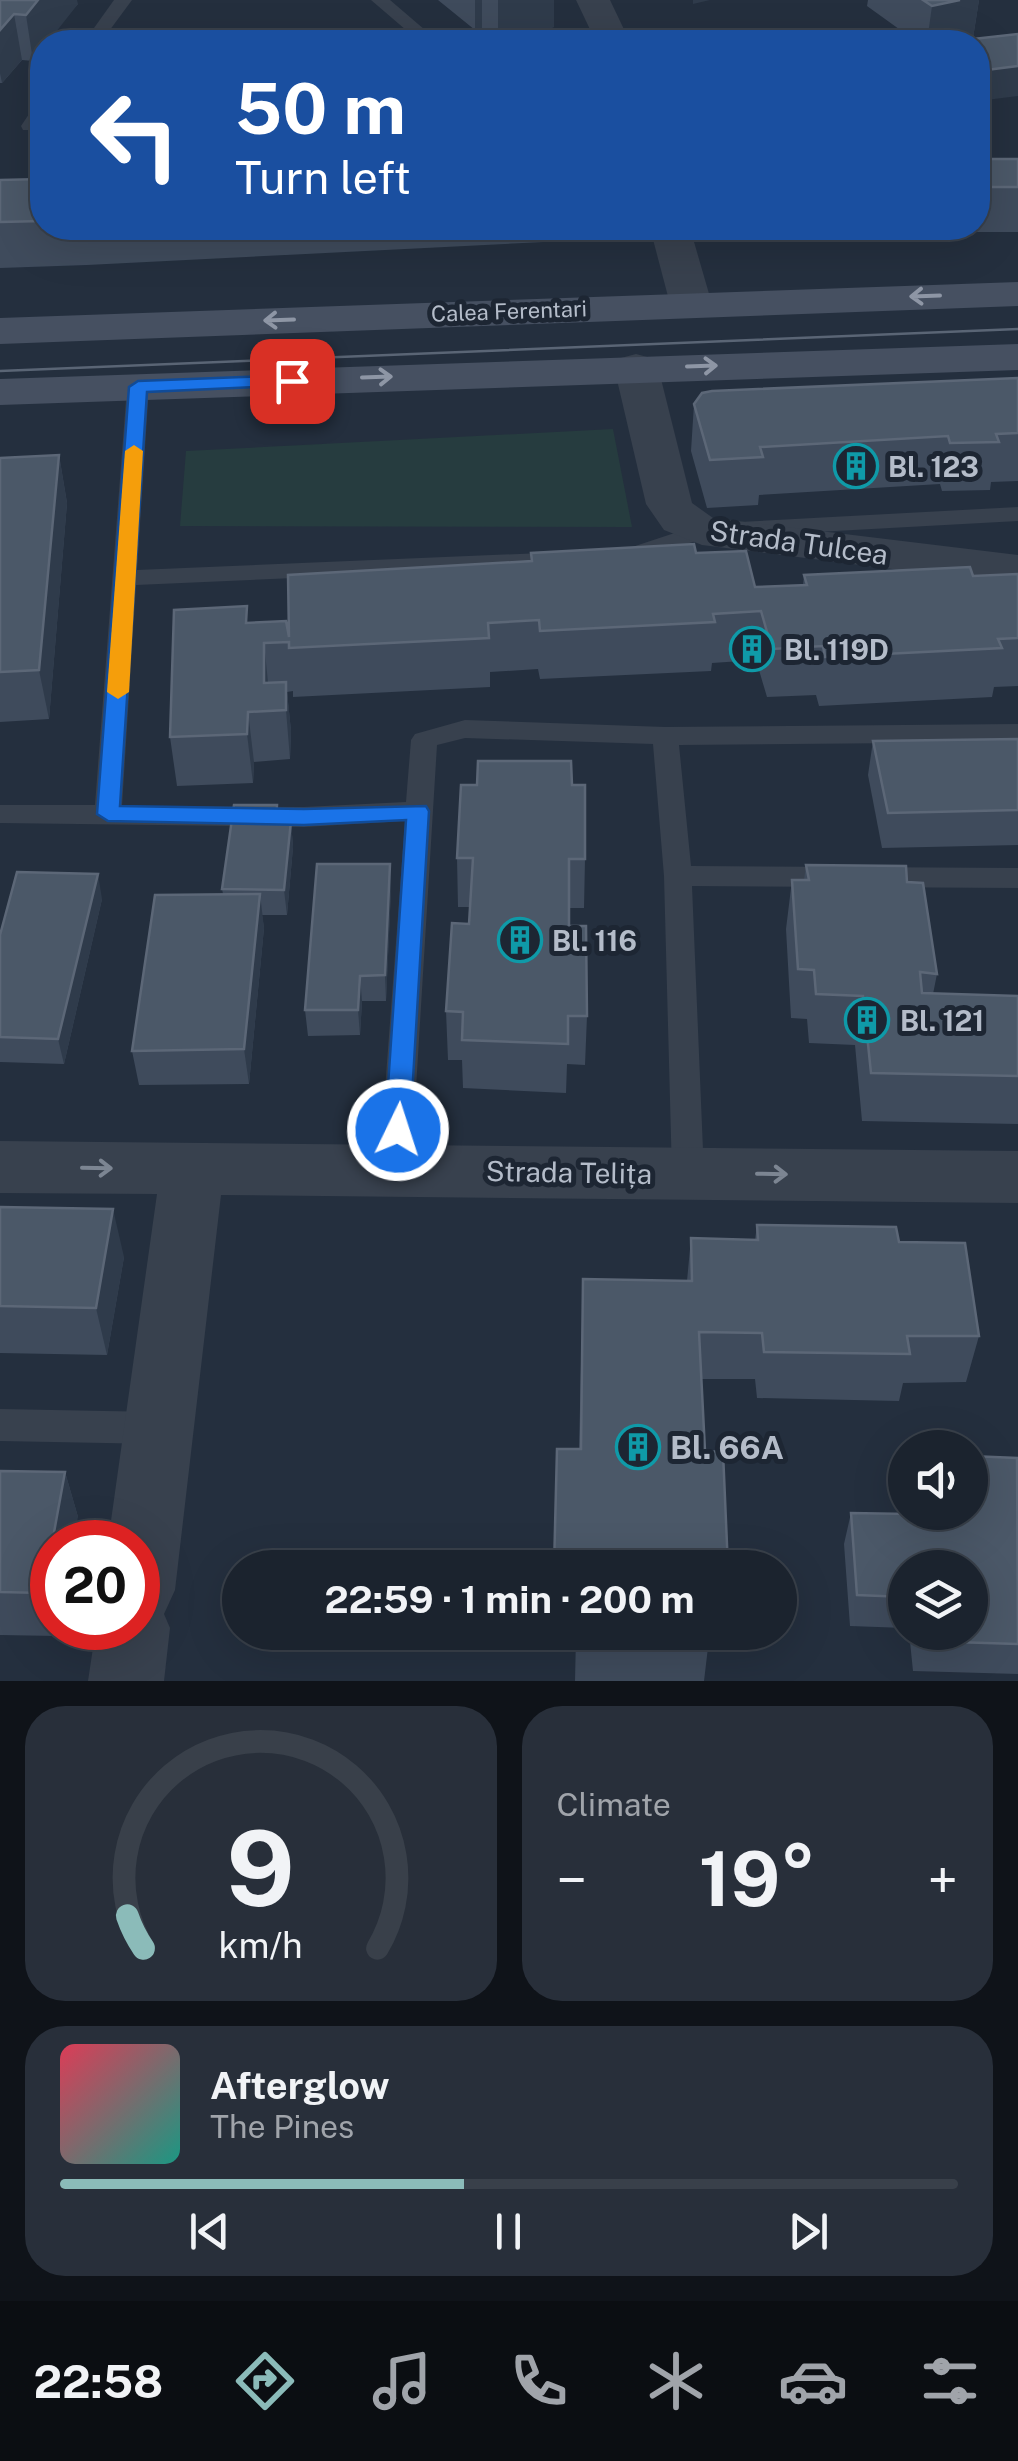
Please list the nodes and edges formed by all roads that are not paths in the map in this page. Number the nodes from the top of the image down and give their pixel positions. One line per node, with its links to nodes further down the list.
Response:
1 (124, 0): 4 (lane)
2 (380, 0): 5 (lane)
3 (593, 0): 6 (street)
4 (101, 30)
5 (416, 30)
6 (608, 30)
7 (673, 240): 9 (street)
8 (1018, 294): 9 (main road, Calea Ferentari, one-way to 9)
9 (691, 304): 10 (main road, Calea Ferentari, one-way to 10)
10 (0, 331)
11 (1018, 357): 12 (main road, one-way to 11)
12 (636, 368): 13 (main road, one-way to 12); 16 (street, Strada Tulcea)
13 (138, 387): 14 (main road); 18 (lane)
14 (0, 392)
15 (1018, 514): 16 (lane)
16 (702, 531): 17 (street, Strada Tulcea); 18 (lane)
17 (1018, 570)
18 (127, 578): 23 (lane)
19 (1018, 733): 20 (lane)
20 (665, 736): 21 (lane); 24 (lane)
21 (418, 811): 23 (lane); 28 (lane)
22 (0, 814): 23 (lane)
23 (108, 814)
24 (678, 876): 25 (lane); 29 (lane)
25 (1018, 878)
26 (0, 1167): 27 (street, Strada Telița, one-way to 27)
27 (192, 1169): 28 (street, Strada Telița); 32 (street)
28 (395, 1170): 29 (street, Strada Telița)
29 (688, 1174): 30 (street, Strada Telița, one-way to 30)
30 (1018, 1177)
31 (0, 1425): 32 (lane)
32 (158, 1428): 33 (street)
33 (147, 1520)
34 (130, 1650): 35 (street)
35 (126, 1681)

